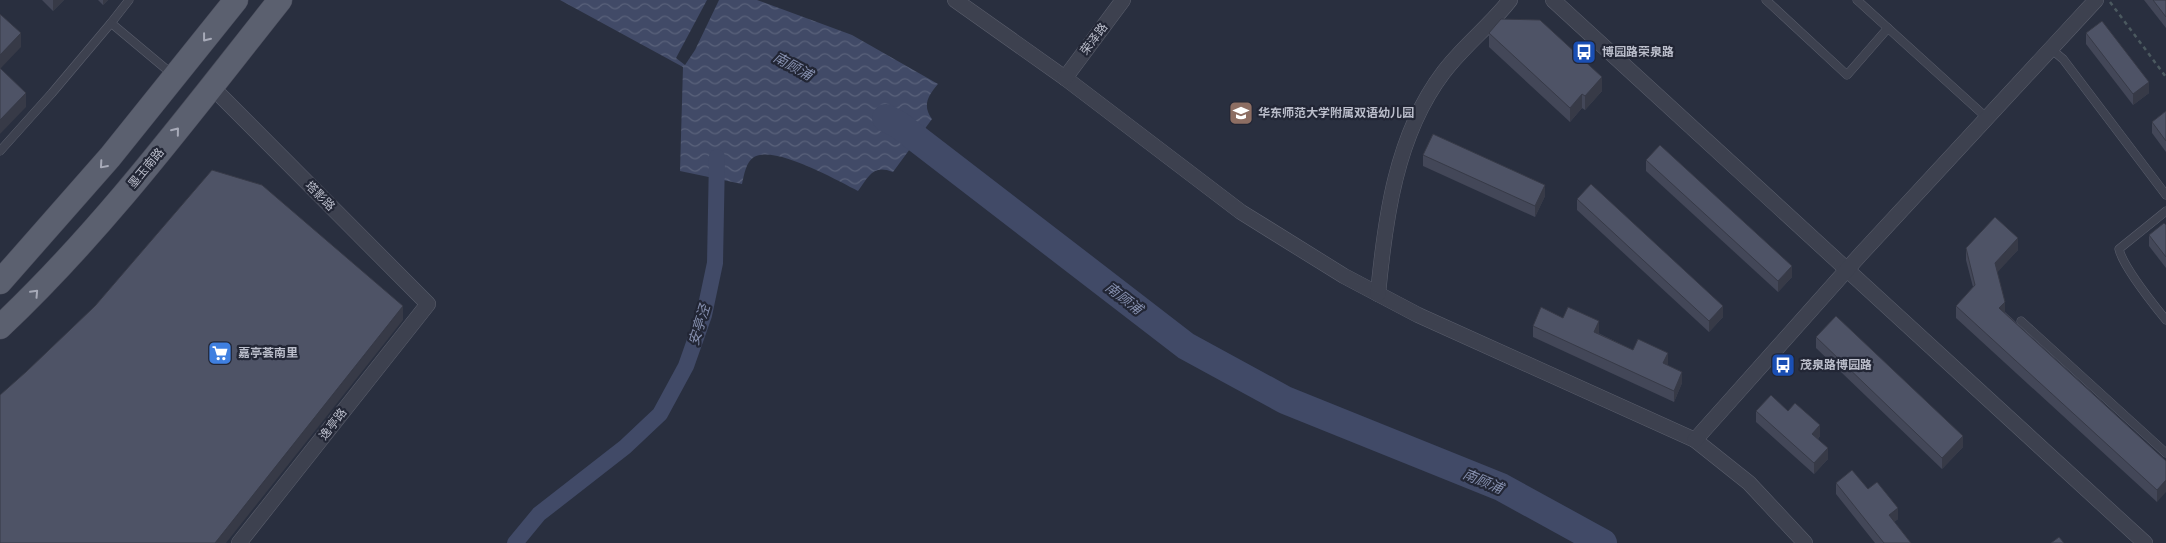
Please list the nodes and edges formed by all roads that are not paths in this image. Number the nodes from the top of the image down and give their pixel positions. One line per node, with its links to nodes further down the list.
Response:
1 (129, 0): 11 (lane)
2 (236, 0): 14 (main road, one-way to 14)
3 (280, 0): 16 (main road, 墨玉南路)
4 (956, 0): 15 (street)
5 (1123, 0): 15 (street, 荣泽路)
6 (1510, 0): 23 (street)
7 (1553, 0): 21 (street)
8 (1766, 0): 12 (lane)
9 (1857, 0): 12 (lane)
10 (2096, 0): 13 (street)
11 (110, 23): 14 (lane); 18 (lane)
12 (1888, 28): 17 (lane)
13 (2051, 48): 17 (street); 19 (lane)
14 (175, 77): 22 (main road, one-way to 22)
15 (1065, 78): 23 (street)
16 (212, 87): 24 (street, 塔影路); 27 (main road, 墨玉南路, one-way to 16)
17 (1987, 118): 21 (street)
18 (0, 151)
19 (2166, 195)
20 (2166, 211): 25 (lane)
21 (1846, 271): 28 (street); 32 (street)
22 (0, 282)
23 (1378, 294): 28 (street)
24 (428, 304): 30 (street, 逸亭路)
25 (2166, 320)
26 (2020, 321): 29 (lane)
27 (0, 327)
28 (1695, 440): 31 (street)
29 (2166, 453)
30 (239, 543)
31 (1805, 543)
32 (2145, 543)

